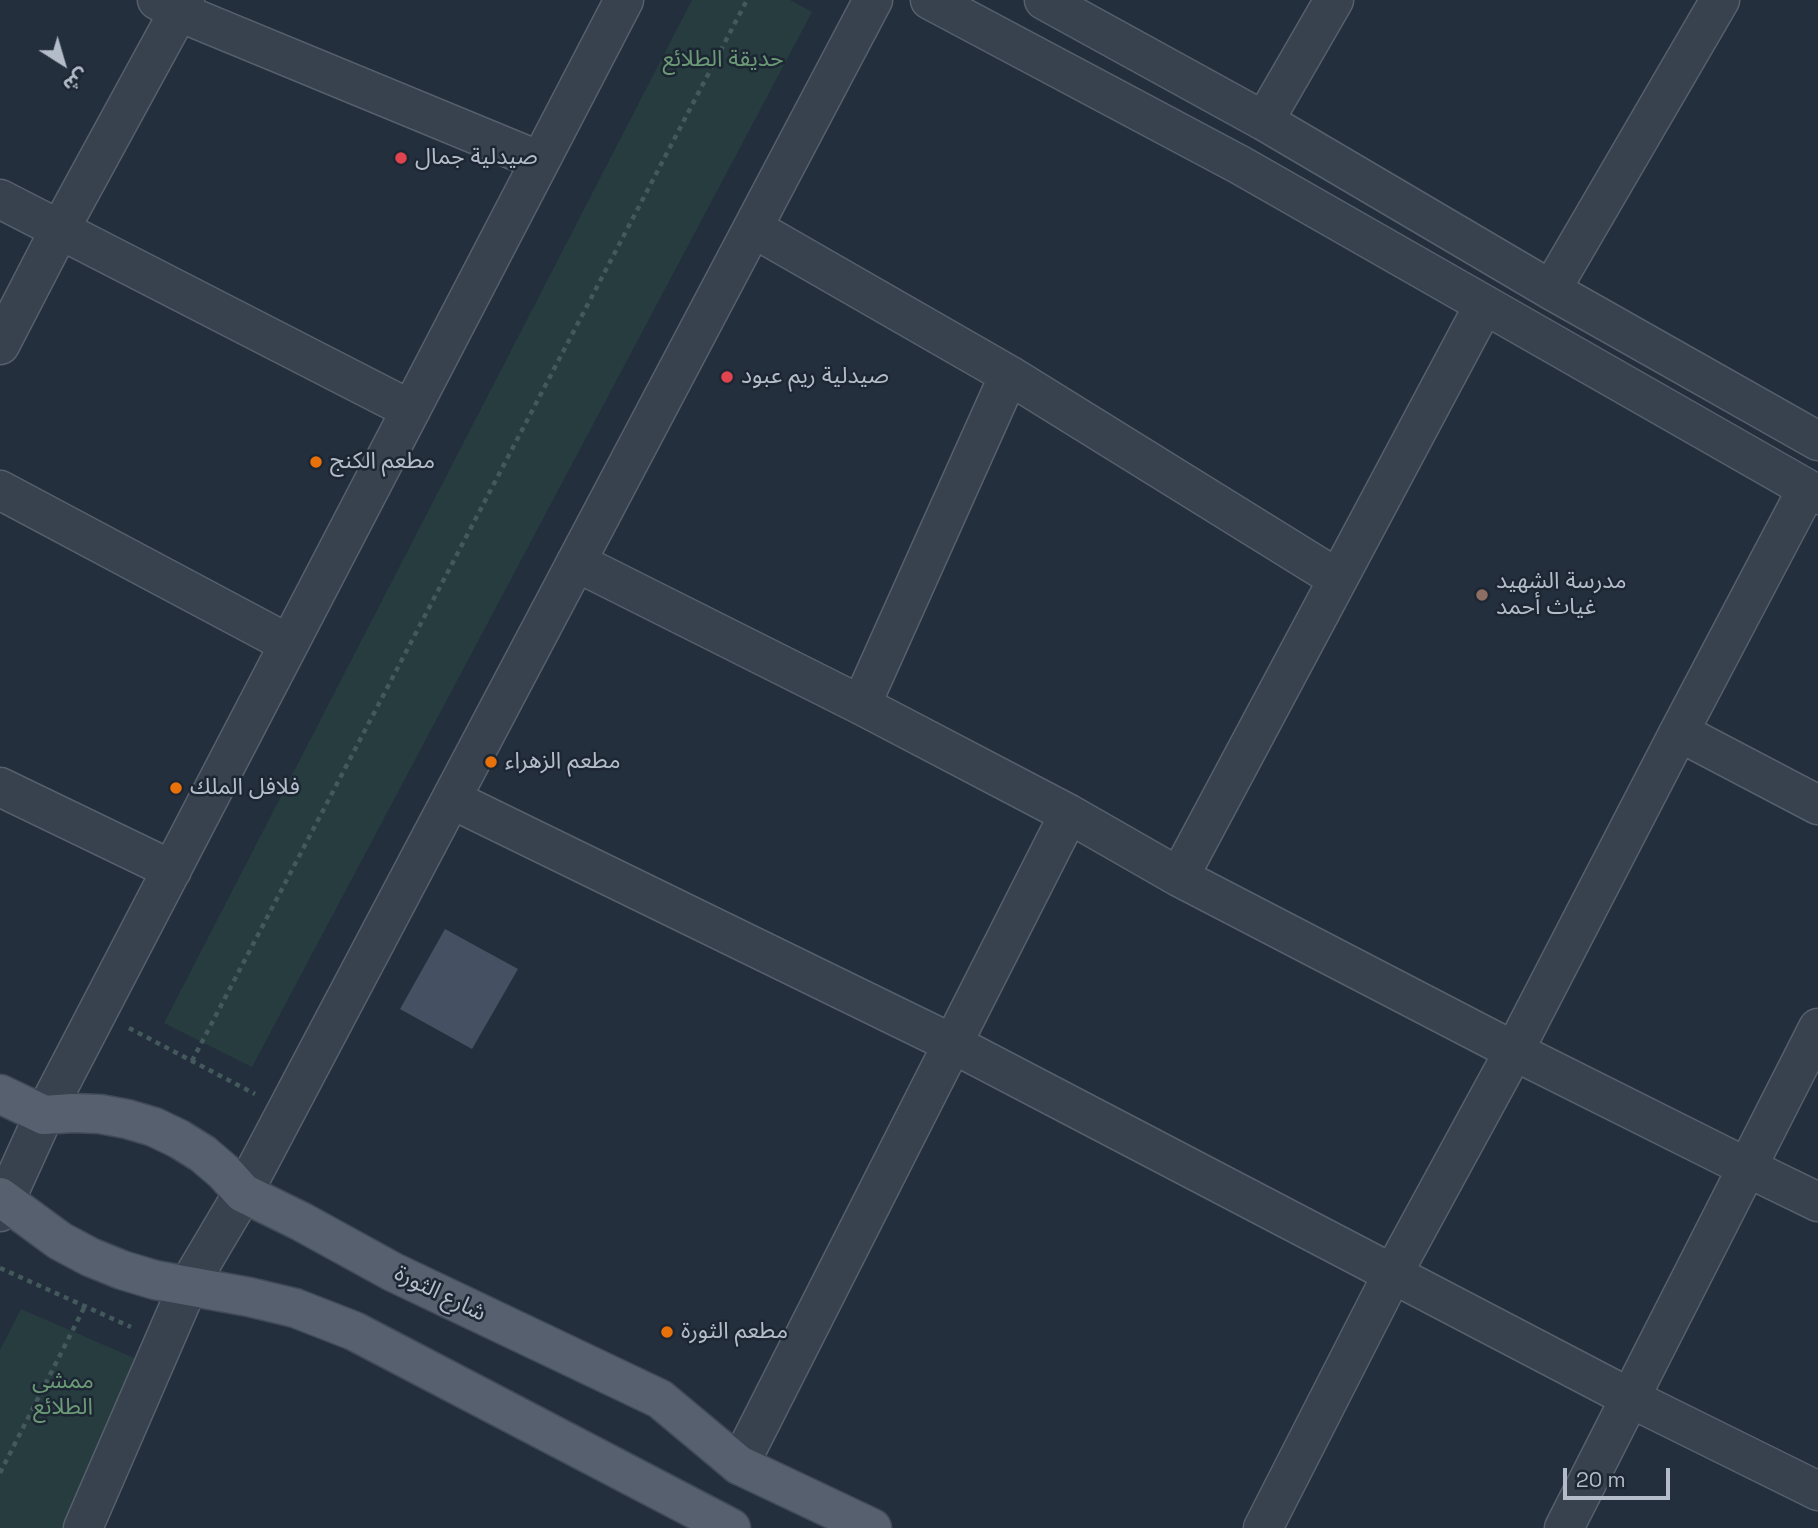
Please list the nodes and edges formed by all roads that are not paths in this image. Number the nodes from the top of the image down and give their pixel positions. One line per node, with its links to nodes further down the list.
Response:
1 (624, 0): 9 (street)
2 (873, 0): 11 (street)
3 (930, 0): 14 (street)
4 (1044, 0): 8 (street)
5 (1334, 0): 8 (street)
6 (1720, 0): 13 (street)
7 (174, 4): 9 (street); 12 (street)
8 (1264, 121): 13 (street)
9 (540, 161): 17 (street)
10 (0, 199): 12 (street)
11 (753, 228): 16 (street); 21 (street)
12 (60, 229): 15 (street); 17 (street)
13 (1551, 290): 18 (street)
14 (1484, 305): 20 (street); 22 (street)
15 (0, 345)
16 (1009, 375): 22 (street); 24 (street)
17 (411, 410): 23 (street)
18 (1818, 441)
19 (0, 490): 23 (street)
20 (1812, 492): 25 (street)
21 (576, 562): 24 (street); 27 (street)
22 (1338, 579): 31 (street)
23 (289, 644): 30 (street)
24 (861, 705): 29 (street)
25 (1679, 732): 28 (street); 34 (street)
26 (0, 787): 30 (street)
27 (451, 799): 33 (street); 38 (street)
28 (1818, 805)
29 (1069, 814): 31 (street); 33 (street)
30 (172, 870): 36 (street)
31 (1180, 877): 34 (street)
32 (1818, 1028): 37 (street)
33 (953, 1044): 41 (street); 44 (street)
34 (1514, 1051): 37 (street); 41 (street)
35 (0, 1094): 36 (main road, شارع الثورة)
36 (44, 1115): 38 (main road, شارع الثورة); 40 (street)
37 (1748, 1168): 39 (street); 43 (street)
38 (243, 1193): 42 (street); 44 (main road, شارع الثورة)
39 (1818, 1202)
40 (2, 1203): 42 (main road)
41 (1392, 1275): 43 (street); 49 (street)
42 (188, 1286): 46 (street); 47 (main road)
43 (1630, 1398): 45 (street); 50 (street)
44 (739, 1465): 48 (main road, شارع الثورة)
45 (1818, 1491)
46 (83, 1528)
47 (731, 1528)
48 (872, 1528)
49 (1263, 1528)
50 (1564, 1528)

